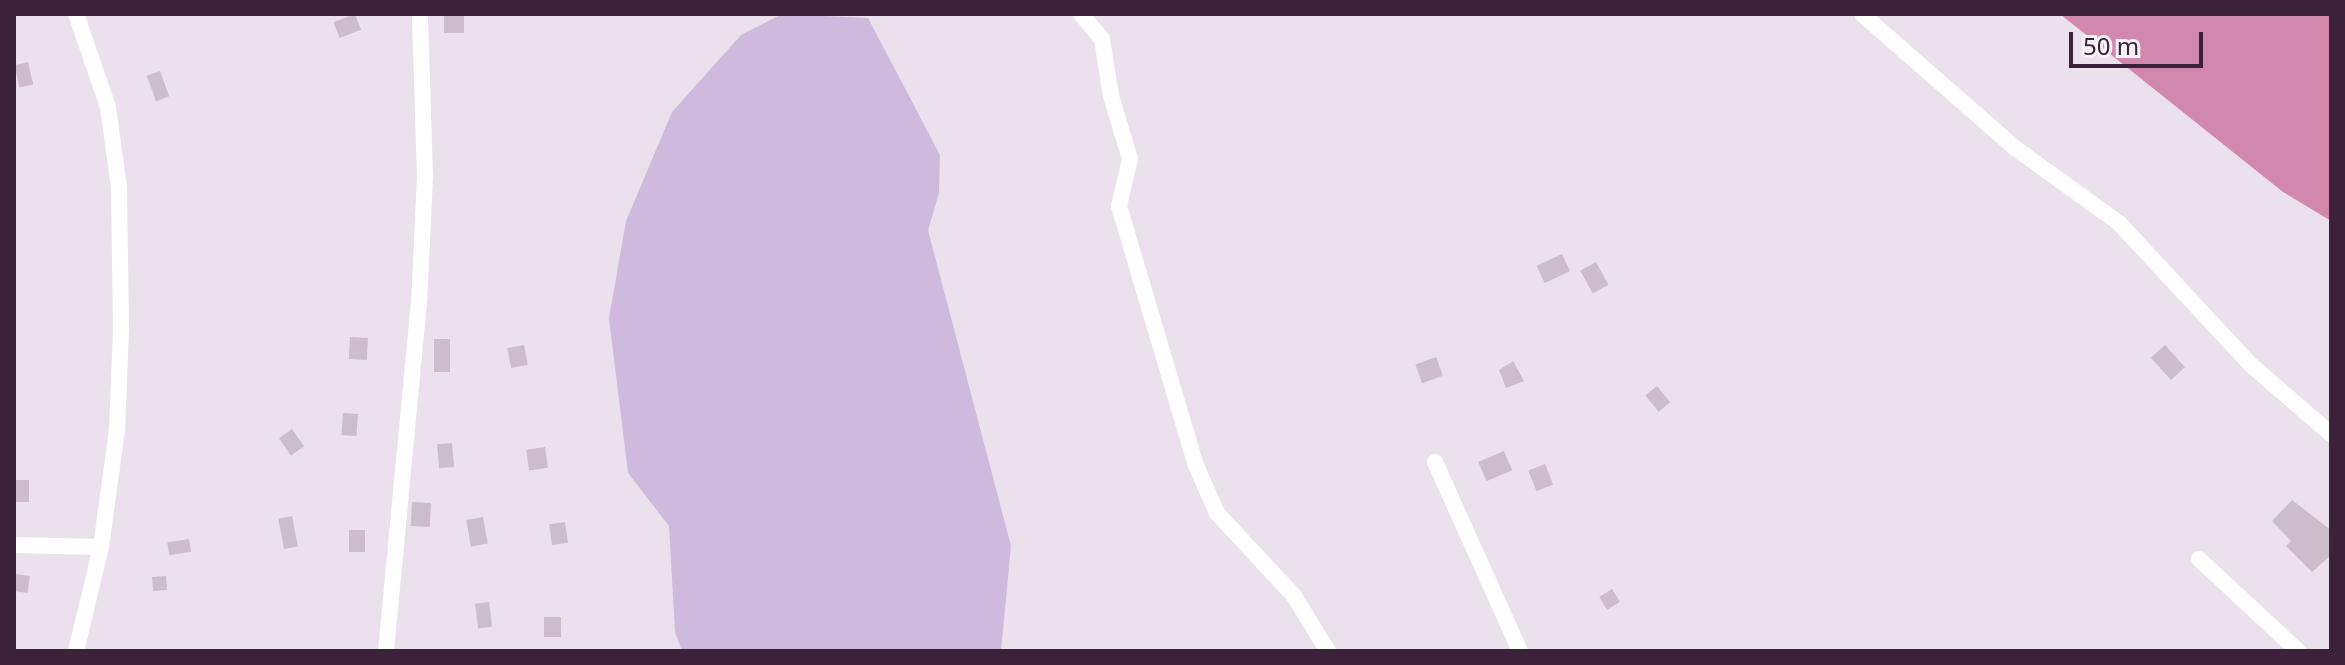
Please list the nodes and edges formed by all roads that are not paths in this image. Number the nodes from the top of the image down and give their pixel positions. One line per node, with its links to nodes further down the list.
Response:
1 (76, 14): 8 (street)
2 (420, 14): 11 (street)
3 (1081, 14): 12 (street)
4 (1862, 14): 5 (street)
5 (2331, 434)
6 (1435, 462): 13 (street)
7 (14, 545): 8 (street)
8 (101, 547): 10 (street)
9 (2199, 559): 14 (street)
10 (76, 651)
11 (386, 651)
12 (1328, 651)
13 (1520, 651)
14 (2298, 651)

